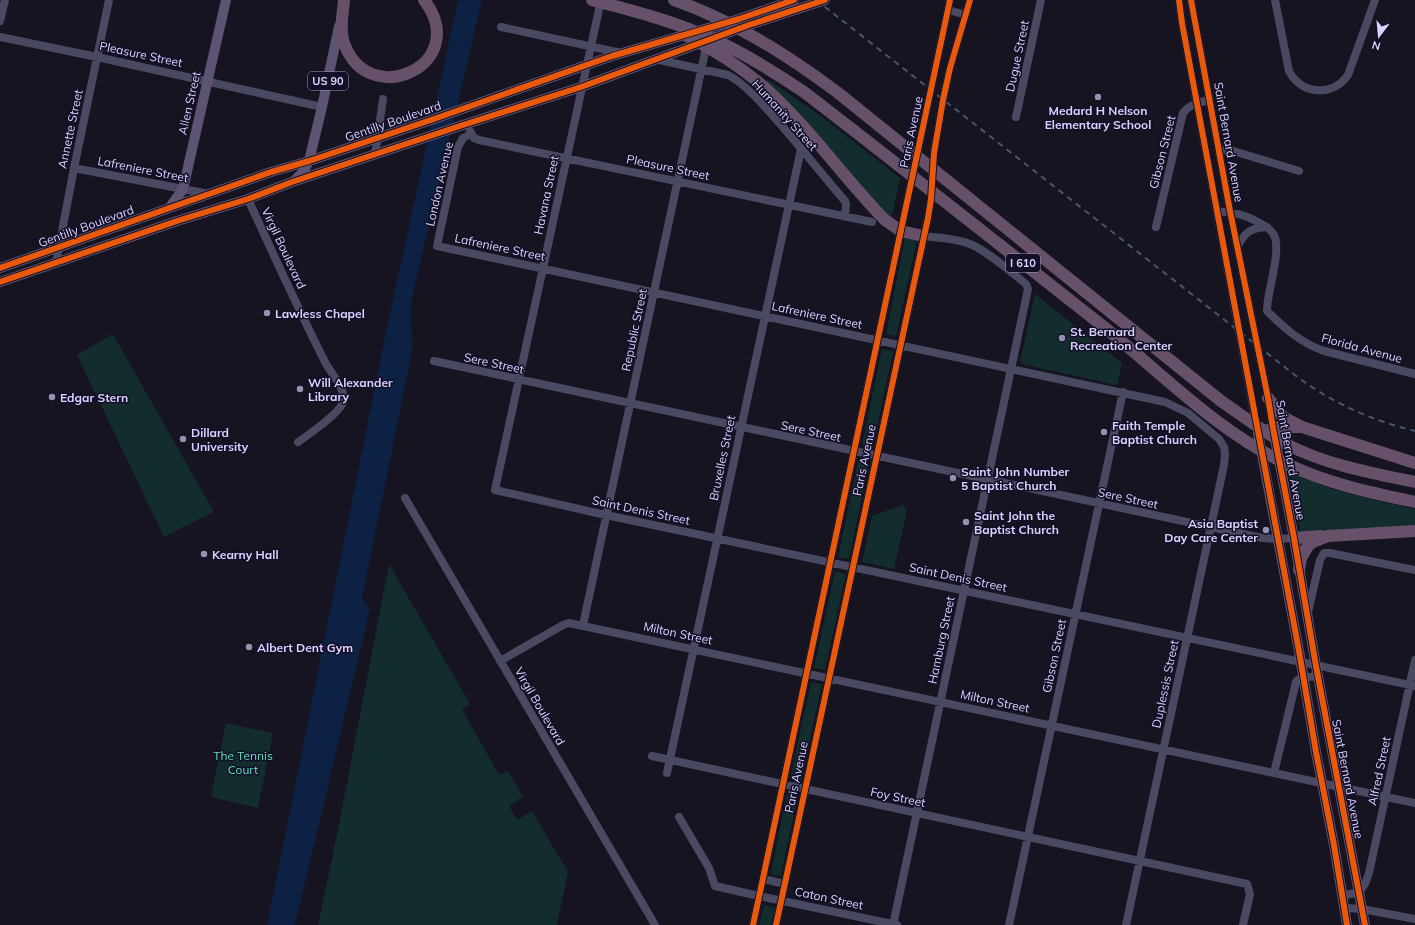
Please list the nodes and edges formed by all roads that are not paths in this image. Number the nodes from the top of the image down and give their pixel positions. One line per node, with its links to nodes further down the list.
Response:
1 (5, 0): 21 (street)
2 (109, 0): 27 (street, Annette Street)
3 (226, 0): 31 (main road, Allen Street)
4 (344, 0): 5 (highway); 36 (main road, US 90)
5 (424, 0)
6 (592, 0): 19 (highway, I 610)
7 (601, 0): 25 (street, Havana Street)
8 (674, 0): 91 (highway, I 610)
9 (794, 0): 26 (main road, Gentilly Boulevard)
10 (825, 0): 24 (main road, Gentilly Boulevard)
11 (950, 0): 18 (street, Paris Avenue)
12 (970, 0): 20 (street, Paris Avenue)
13 (1041, 0): 37 (street, Dugue Street)
14 (1178, 0): 35 (street, Saint Bernard Avenue)
15 (1191, 0): 34 (street, Saint Bernard Avenue)
16 (1275, 0): 17 (street)
17 (1376, 0)
18 (948, 10): 20 (street); 61 (street, Paris Avenue)
19 (635, 11): 61 (highway); 94 (highway, I 610)
20 (966, 15): 62 (street, Paris Avenue)
21 (0, 20)
22 (501, 27): 25 (street)
23 (0, 37): 27 (street, Pleasure Street)
24 (708, 40): 28 (main road, Gentilly Boulevard); 30 (street, Republic Street)
25 (590, 46): 26 (street); 29 (street, Havana Street)
26 (622, 53): 29 (main road, Gentilly Boulevard)
27 (97, 57): 31 (street, Pleasure Street); 46 (street, Annette Street)
28 (654, 59): 30 (street, Humanity Street); 32 (main road, Gentilly Boulevard)
29 (586, 66): 32 (street, Havana Street); 40 (main road, Gentilly Boulevard)
30 (702, 70): 41 (street, Humanity Street); 48 (street, Republic Street)
31 (207, 82): 36 (street, Pleasure Street); 50 (main road, Allen Street)
32 (581, 87): 38 (main road, Gentilly Boulevard); 44 (street, Havana Street)
33 (383, 99): 40 (street)
34 (1210, 100): 35 (street, Gibson Street); 42 (street, Saint Bernard Avenue)
35 (1197, 103): 56 (street, Saint Bernard Avenue); 60 (street, Gibson Street)
36 (322, 107): 45 (main road, US 90)
37 (1016, 118)
38 (465, 124): 39 (street); 43 (main road, Gentilly Boulevard)
39 (472, 134): 44 (street, Pleasure Street); 64 (street, London Avenue)
40 (378, 138): 43 (street); 45 (main road, Gentilly Boulevard)
41 (802, 149): 53 (street, Bruxelles Street); 57 (street, Humanity Street)
42 (1219, 151): 47 (street); 55 (street, Saint Bernard Avenue)
43 (375, 155): 49 (main road, Gentilly Boulevard)
44 (566, 157): 48 (street, Pleasure Street); 68 (street, Havana Street)
45 (309, 161): 49 (main road, US 90); 51 (main road, Gentilly Boulevard)
46 (74, 168): 50 (street, Lafreniere Street); 65 (street, Annette Street)
47 (1299, 170)
48 (677, 181): 53 (street, Pleasure Street); 70 (street, Republic Street)
49 (292, 182): 52 (main road, Gentilly Boulevard / US 90)
50 (184, 189): 51 (street, Lafreniere Street); 54 (main road, Allen Street)
51 (209, 194): 54 (main road, Gentilly Boulevard)
52 (248, 199): 66 (main road, Gentilly Boulevard / US 90); 85 (street, Virgil Boulevard)
53 (789, 205): 57 (street, Pleasure Street); 71 (street, Bruxelles Street)
54 (169, 208): 65 (main road, Gentilly Boulevard)
55 (1230, 211): 56 (street); 59 (street); 63 (street, Saint Bernard Avenue)
56 (1217, 212): 84 (street, Saint Bernard Avenue)
57 (845, 216): 58 (street, Pleasure Street)
58 (872, 222)
59 (1267, 226): 63 (street); 76 (street, Florida Avenue)
60 (1156, 227)
61 (900, 231): 62 (highway); 72 (street, Paris Avenue)
62 (923, 236): 73 (street, Paris Avenue); 75 (street, Hamburg Street)
63 (1238, 245): 79 (street, Saint Bernard Avenue)
64 (437, 246): 68 (street, Lafreniere Street)
65 (59, 247): 66 (street, Annette Street); 67 (main road, Gentilly Boulevard)
66 (56, 263): 69 (main road, Gentilly Boulevard / US 90)
67 (0, 268)
68 (543, 268): 70 (street, Lafreniere Street); 77 (street, Havana Street)
69 (0, 282)
70 (654, 293): 71 (street, Lafreniere Street); 80 (street, Republic Street)
71 (765, 316): 72 (street, Lafreniere Street); 81 (street, Bruxelles Street)
72 (877, 340): 73 (street, Lafreniere Street); 87 (street, Paris Avenue)
73 (900, 345): 75 (street, Lafreniere Street); 88 (street, Paris Avenue)
74 (434, 361): 77 (street, Sere Street)
75 (1012, 368): 78 (street, Lafreniere Street); 90 (street, Hamburg Street)
76 (1415, 374)
77 (518, 380): 80 (street, Sere Street); 92 (street, Havana Street)
78 (1123, 392): 86 (street, Lafreniere Street); 95 (street, Gibson Street)
79 (1268, 398): 82 (highway); 83 (street, Saint Bernard Avenue)
80 (630, 404): 81 (street, Sere Street); 96 (street, Republic Street)
81 (741, 427): 87 (street, Sere Street); 101 (street, Bruxelles Street)
82 (1302, 427): 83 (highway); 89 (highway)
83 (1273, 428): 84 (highway); 100 (main road, Saint Bernard Avenue)
84 (1258, 433): 102 (main road, Saint Bernard Avenue)
85 (298, 442)
86 (1224, 447): 97 (street, Duplessis Street)
87 (854, 451): 88 (street, Sere Street); 103 (street, Paris Avenue)
88 (876, 456): 90 (street, Sere Street); 104 (street, Paris Avenue)
89 (1415, 463)
90 (987, 479): 95 (street, Sere Street); 107 (street, Hamburg Street)
91 (1415, 482)
92 (496, 490): 96 (street, Saint Denis Street)
93 (405, 498): 114 (street, Virgil Boulevard)
94 (1415, 502)
95 (1099, 503): 97 (street, Sere Street); 108 (street, Gibson Street)
96 (606, 515): 101 (street, Saint Denis Street); 110 (street, Republic Street)
97 (1210, 527): 102 (street, Sere Street); 111 (street, Duplessis Street)
98 (1415, 531): 99 (highway)
99 (1328, 536): 100 (highway); 105 (highway)
100 (1294, 538): 102 (street, Sere Street); 105 (main road, Saint Bernard Avenue)
101 (718, 539): 103 (street, Saint Denis Street); 112 (street, Bruxelles Street)
102 (1278, 539): 115 (main road, Saint Bernard Avenue)
103 (830, 562): 104 (street, Saint Denis Street); 117 (street, Paris Avenue)
104 (852, 567): 107 (street, Saint Denis Street); 120 (street, Paris Avenue)
105 (1299, 570): 109 (main road, Saint Bernard Avenue)
106 (1415, 570): 109 (street)
107 (964, 591): 108 (street, Saint Denis Street); 122 (street, Hamburg Street)
108 (1075, 614): 111 (street, Saint Denis Street); 123 (street, Gibson Street)
109 (1307, 617): 116 (main road, Saint Bernard Avenue)
110 (583, 625): 112 (street, Milton Street); 114 (street, Milton Street)
111 (1187, 638): 115 (street, Saint Denis Street); 124 (street, Duplessis Street)
112 (694, 649): 117 (street, Milton Street); 126 (street, Bruxelles Street)
113 (1415, 660): 121 (street, Alfred Street)
114 (500, 661): 148 (street, Virgil Boulevard)
115 (1301, 662): 116 (street, Saint Denis Street); 118 (main road, Saint Bernard Avenue)
116 (1316, 666): 119 (main road, Saint Bernard Avenue); 121 (street, Saint Denis Street)
117 (807, 673): 120 (street, Milton Street); 129 (street, Paris Avenue)
118 (1304, 677): 119 (street); 128 (street); 130 (main road, Saint Bernard Avenue)
119 (1318, 677): 131 (main road, Saint Bernard Avenue)
120 (828, 678): 122 (street, Milton Street); 132 (street, Paris Avenue)
121 (1412, 685): 133 (street, Alfred Street)
122 (940, 701): 123 (street, Milton Street); 135 (street, Hamburg Street)
123 (1052, 726): 124 (street, Milton Street); 137 (street, Gibson Street)
124 (1164, 750): 128 (street, Milton Street); 138 (street, Duplessis Street)
125 (652, 756): 126 (street, Foy Street)
126 (670, 760): 127 (street, Bruxelles Street); 129 (street, Foy Street)
127 (667, 773)
128 (1274, 773): 130 (street, Milton Street)
129 (783, 784): 132 (street, Foy Street); 139 (street, Paris Avenue)
130 (1322, 784): 131 (street, Milton Street); 143 (main road, Saint Bernard Avenue)
131 (1338, 787): 133 (street, Milton Street); 141 (main road, Saint Bernard Avenue)
132 (805, 789): 135 (street, Foy Street); 140 (street, Paris Avenue)
133 (1386, 797): 134 (street, Milton Street); 141 (street, Alfred Street)
134 (1415, 803)
135 (917, 813): 137 (street, Foy Street); 151 (street, Hamburg Street)
136 (679, 817): 142 (street, Caton Street)
137 (1028, 837): 138 (street, Foy Street); 152 (street, Gibson Street)
138 (1140, 861): 153 (street, Duplessis Street); 154 (street, Foy Street)
139 (763, 879): 140 (street); 142 (street, Paris Avenue)
140 (784, 884): 144 (street, Paris Avenue)
141 (1359, 892): 143 (street); 146 (main road, Saint Bernard Avenue)
142 (759, 896): 144 (street, Caton Street); 149 (street, Paris Avenue)
143 (1342, 896): 145 (main road, Saint Bernard Avenue)
144 (781, 901): 150 (street, Paris Avenue); 151 (street, Caton Street)
145 (1344, 908): 146 (street); 155 (main road, Saint Bernard Avenue)
146 (1362, 909): 147 (street); 156 (main road, Saint Bernard Avenue)
147 (1415, 919)
148 (655, 925)
149 (753, 925)
150 (776, 925)
151 (894, 925)
152 (1009, 925)
153 (1126, 925)
154 (1243, 925)
155 (1347, 925)
156 (1365, 925)

